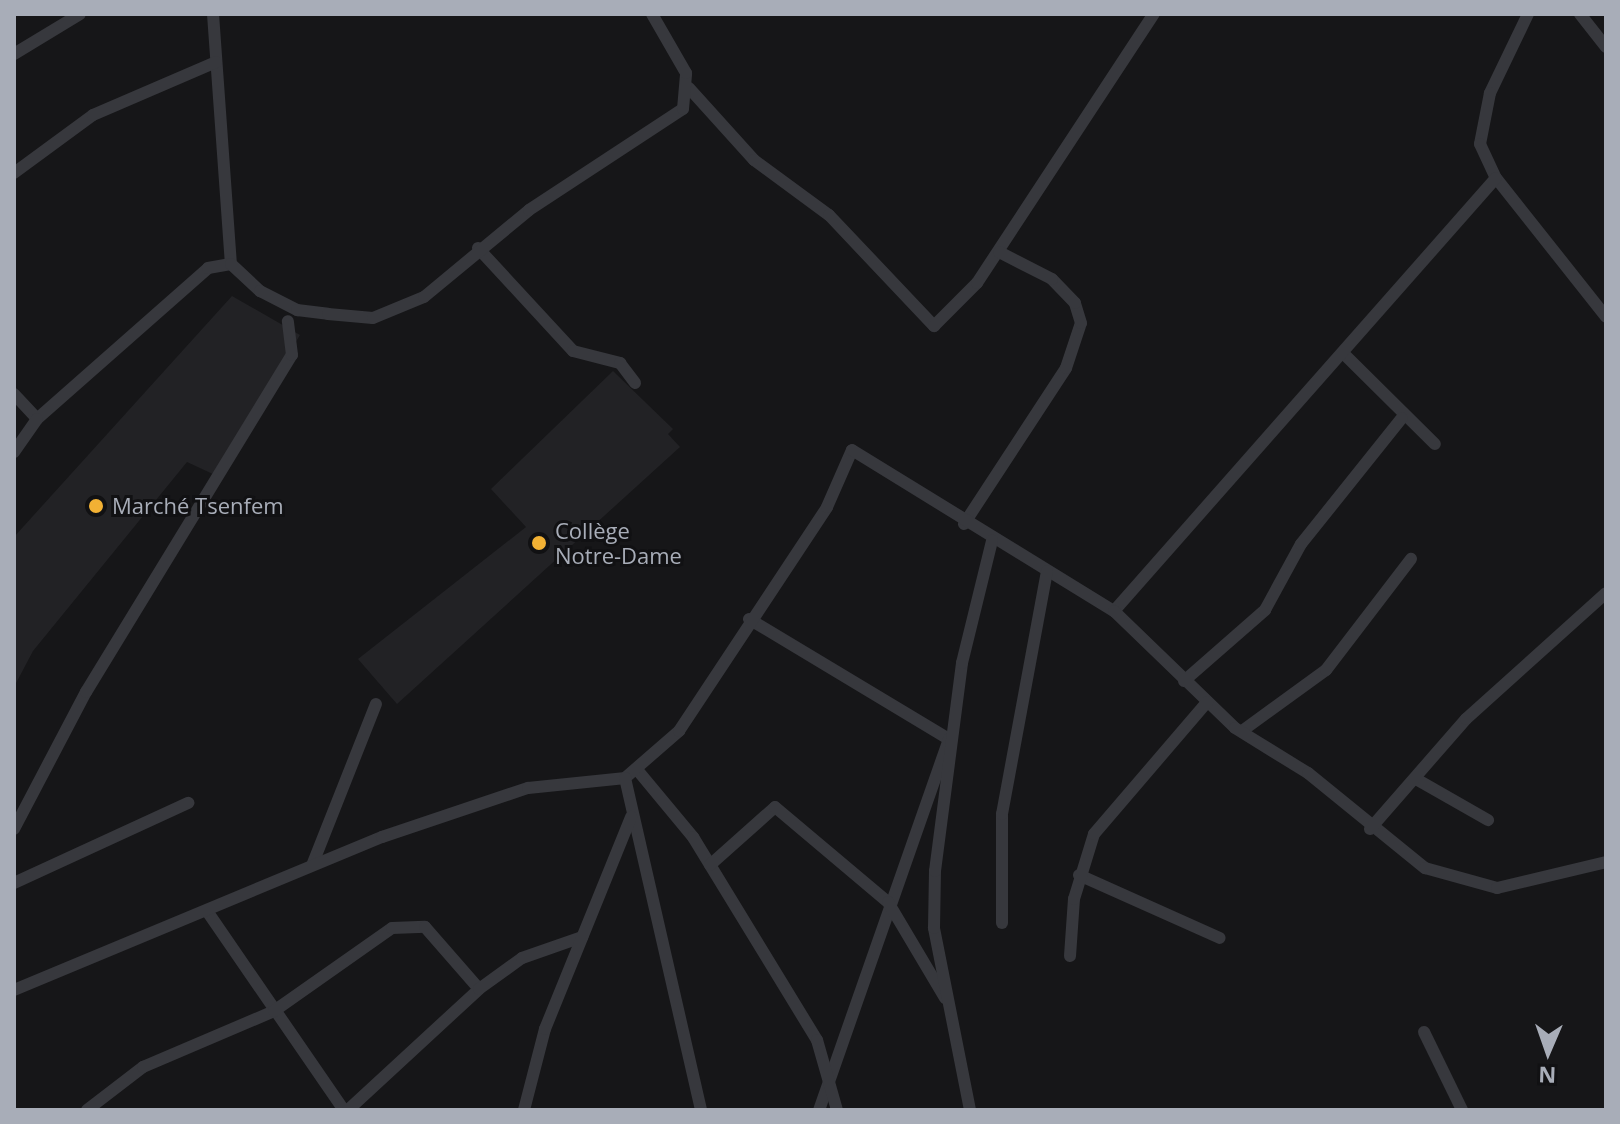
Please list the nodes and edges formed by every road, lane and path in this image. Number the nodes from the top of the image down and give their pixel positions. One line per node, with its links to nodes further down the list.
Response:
1 (80, 14): 8 (street)
2 (213, 14): 9 (street)
3 (1154, 14): 14 (street)
4 (1528, 14): 12 (street)
5 (1580, 14): 7 (street)
6 (653, 16): 10 (street)
7 (1606, 47)
8 (14, 54)
9 (216, 62): 11 (street); 15 (street)
10 (689, 88): 13 (street); 14 (street)
11 (14, 173)
12 (1496, 178): 16 (street); 18 (street)
13 (478, 248): 15 (street); 19 (street)
14 (999, 252): 25 (street)
15 (231, 264): 22 (street)
16 (1606, 317)
17 (288, 321): 43 (street)
18 (1346, 356): 21 (street); 30 (street)
19 (635, 383)
20 (14, 394): 22 (street)
21 (1402, 418): 23 (street); 32 (street)
22 (37, 419): 24 (street)
23 (1435, 444)
24 (14, 452)
25 (964, 524): 26 (street); 31 (street)
26 (992, 541): 28 (street); 36 (street)
27 (1411, 559): 35 (street)
28 (1047, 571): 30 (street); 52 (street)
29 (1606, 593): 39 (street)
30 (1114, 611): 32 (street)
31 (749, 619): 36 (street); 37 (street)
32 (1184, 681): 33 (street)
33 (1207, 702): 35 (street); 48 (street)
34 (376, 704): 46 (street)
35 (1242, 731): 44 (street)
36 (949, 739): 50 (street); 58 (street)
37 (639, 772): 38 (street); 47 (street)
38 (625, 778): 41 (street); 46 (street)
39 (1416, 779): 42 (street); 44 (street)
40 (188, 803): 49 (street)
41 (631, 817): 53 (street); 65 (street)
42 (1488, 820)
43 (14, 829)
44 (1370, 829): 45 (street)
45 (1606, 862)
46 (313, 863): 51 (street)
47 (710, 865): 50 (street); 61 (street)
48 (1079, 875): 54 (street); 55 (street)
49 (14, 883)
50 (888, 902): 58 (street); 61 (street)
51 (207, 911): 57 (street); 59 (street)
52 (1002, 923)
53 (582, 937): 56 (street); 64 (street)
54 (1220, 938)
55 (1070, 956)
56 (479, 989): 59 (street); 63 (street)
57 (14, 990)
58 (950, 1007): 68 (street)
59 (274, 1011): 62 (street); 63 (street)
60 (1424, 1032): 69 (street)
61 (830, 1077): 66 (street); 67 (street)
62 (87, 1110)
63 (346, 1110)
64 (524, 1110)
65 (701, 1110)
66 (819, 1110)
67 (837, 1110)
68 (970, 1110)
69 (1462, 1110)

